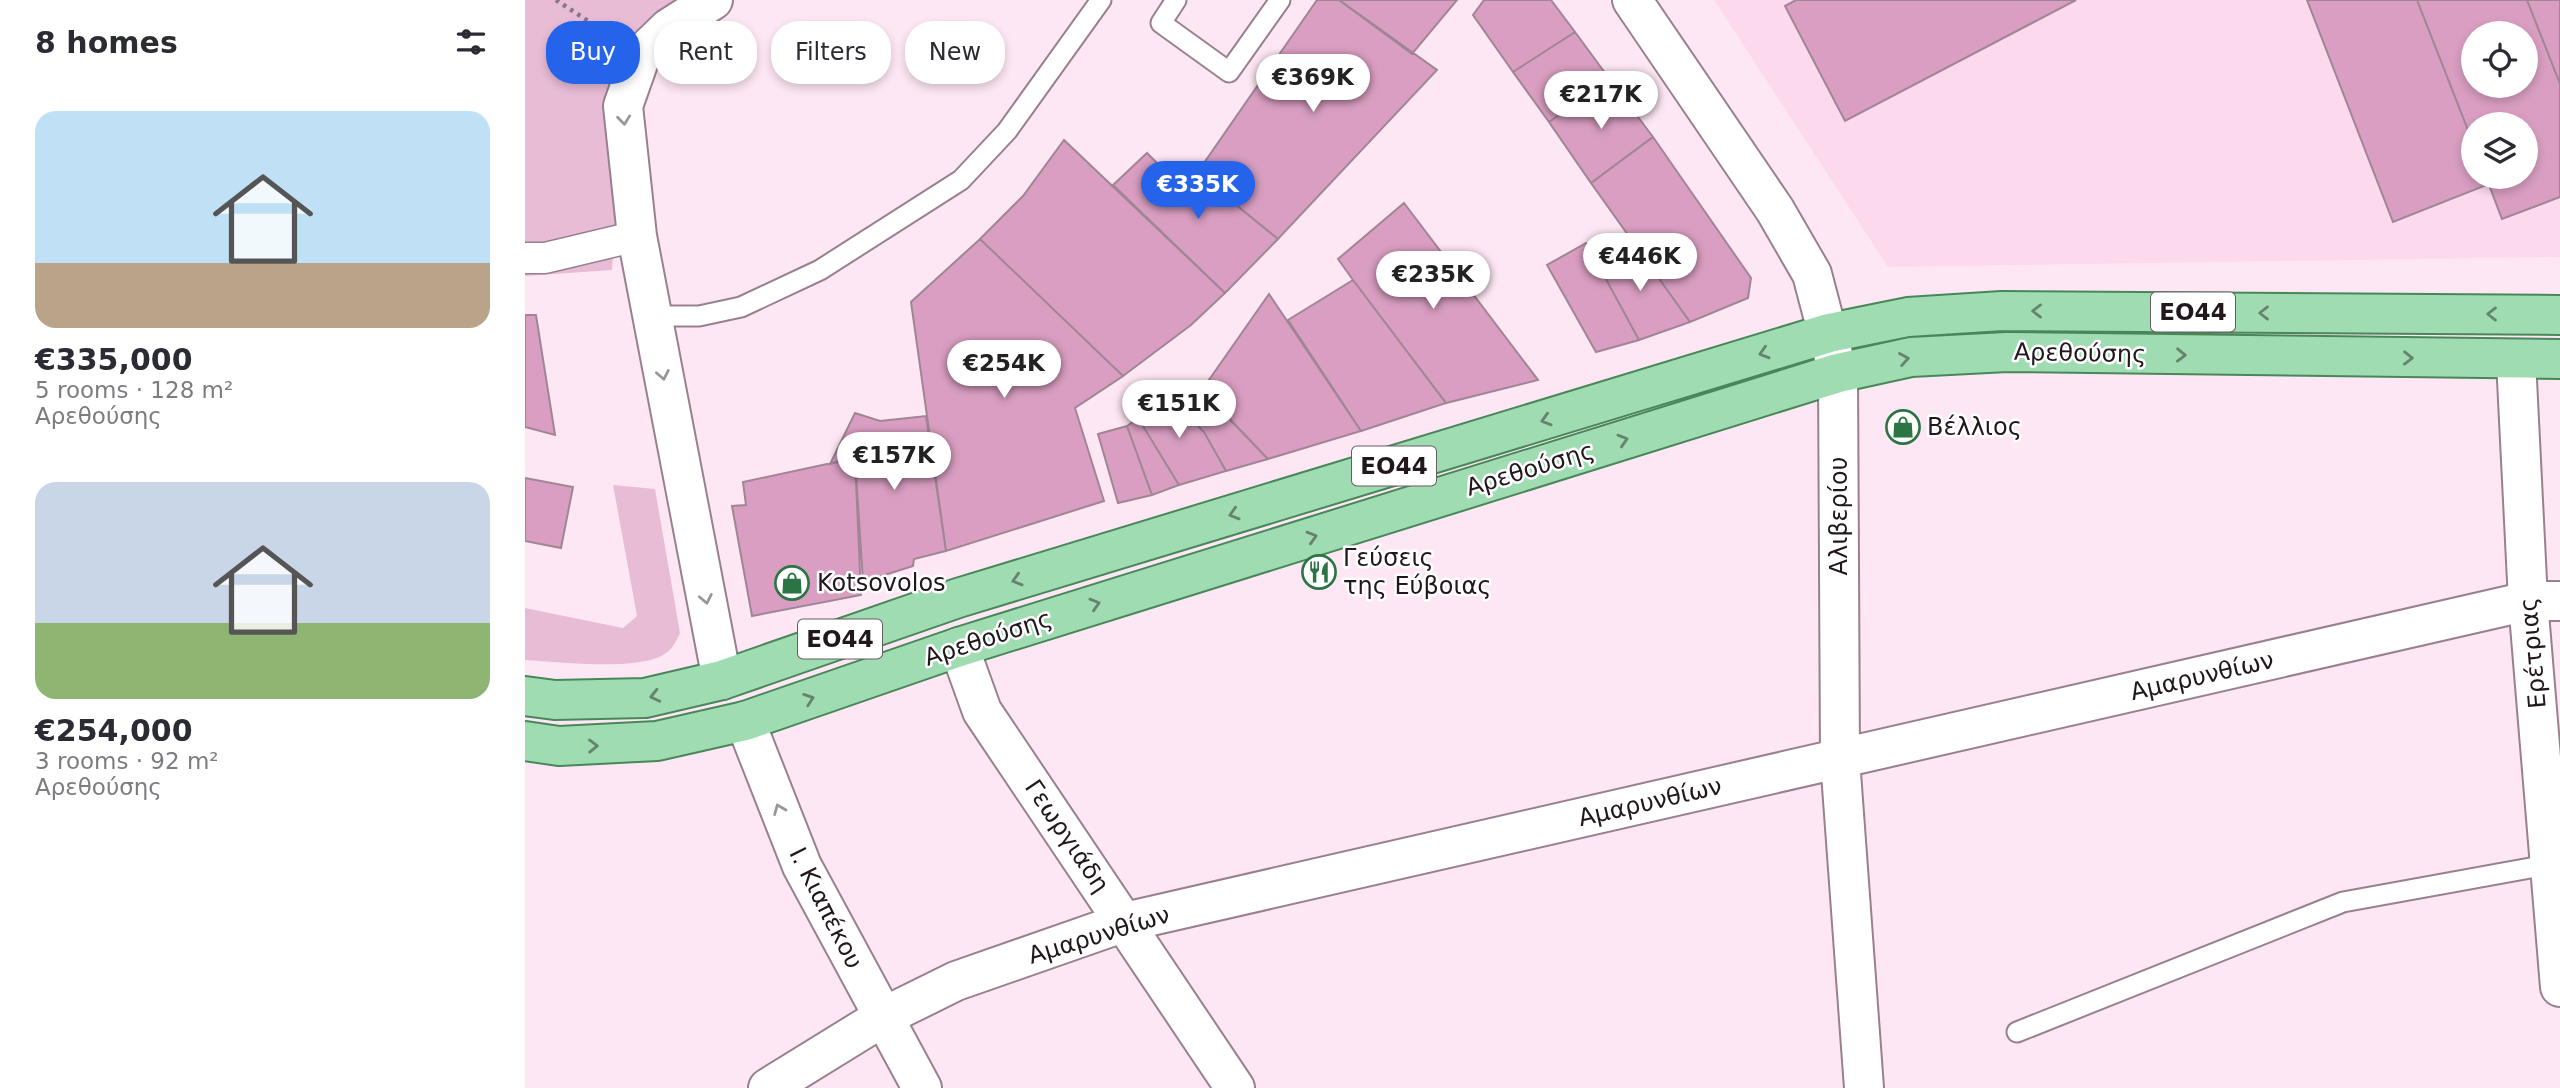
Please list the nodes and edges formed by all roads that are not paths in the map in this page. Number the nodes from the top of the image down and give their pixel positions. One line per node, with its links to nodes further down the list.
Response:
1 (713, 0): 6 (street, one-way to 6)
2 (1101, 0): 9 (lane)
3 (1176, 0): 4 (lane)
4 (1280, 0)
5 (1632, 0): 10 (street, Αλιβερίου)
6 (636, 236): 7 (street); 9 (street)
7 (525, 258)
8 (2560, 315): 10 (main road, Αρεθούσης / ΕΟ44, one-way to 10)
9 (652, 316): 16 (street, one-way to 16)
10 (1829, 333): 13 (street, Αλιβερίου); 16 (main road, Αρεθούσης / ΕΟ44, one-way to 16)
11 (2560, 359): 12 (main road, Αρεθούσης / ΕΟ44)
12 (2516, 360): 13 (main road, Αρεθούσης / ΕΟ44, one-way to 12); 14 (street, Ερέτριας)
13 (1838, 373): 15 (main road, Αρεθούσης / ΕΟ44, one-way to 13); 20 (street, Αλιβερίου)
14 (2544, 601): 20 (street, Αμαρυνθίων); 21 (street, Ερέτριας)
15 (959, 647): 18 (main road, Αρεθούσης / ΕΟ44, one-way to 15); 22 (street, Γεωργιάδη)
16 (722, 680): 17 (main road, Αρεθούσης / ΕΟ44, one-way to 17)
17 (525, 696)
18 (745, 721): 19 (main road, Αρεθούσης / ΕΟ44, one-way to 18); 24 (street, Ι. Κιαπέκου, one-way to 18)
19 (525, 741)
20 (1840, 759): 22 (street, Αμαρυνθίων); 29 (street, Αλιβερίου)
21 (2552, 864): 23 (street, Ερέτριας); 25 (lane)
22 (1125, 922): 24 (street, Αμαρυνθίων); 28 (street, Γεωργιάδη)
23 (2560, 986)
24 (883, 1017): 26 (street, Αμαρυνθίων); 27 (street, Ι. Κιαπέκου)
25 (2017, 1032)
26 (768, 1088)
27 (922, 1088)
28 (1235, 1088)
29 (1864, 1088)

